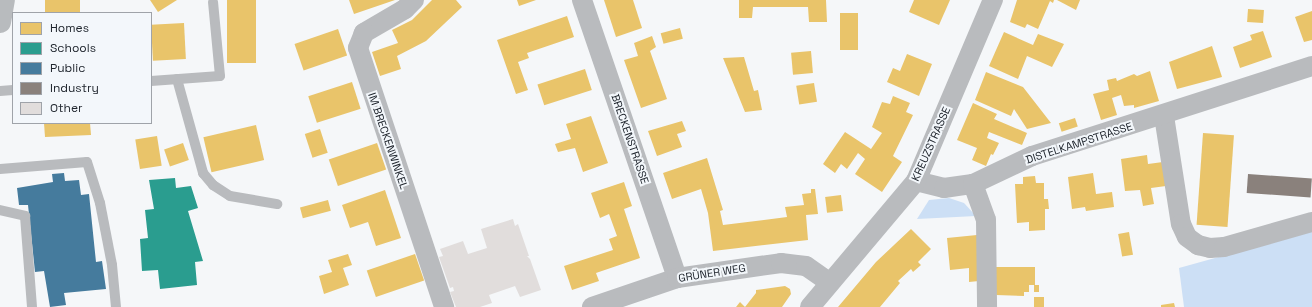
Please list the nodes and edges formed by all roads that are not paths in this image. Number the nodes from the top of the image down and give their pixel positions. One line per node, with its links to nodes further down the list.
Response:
1 (4, 0): 6 (main road)
2 (414, 0): 23 (street, IM BRECKENWINKEL)
3 (582, 0): 19 (street, BRECKENSTRASSE)
4 (993, 0): 14 (street, KREUZSTRASSE)
5 (213, 2): 8 (lane)
6 (0, 22)
7 (1312, 66): 12 (street, DISTELKAMPSTRASSE)
8 (177, 79): 9 (lane); 16 (lane)
9 (152, 81)
10 (12, 90): 11 (lane)
11 (0, 91)
12 (1164, 116): 15 (street, DISTELKAMPSTRASSE); 18 (street)
13 (0, 168): 22 (lane)
14 (916, 180): 15 (street, DISTELKAMPSTRASSE); 20 (street, KREUZSTRASSE)
15 (973, 184): 26 (street)
16 (277, 204)
17 (0, 210): 21 (lane)
18 (1312, 222)
19 (677, 278): 20 (street, GRÜNER WEG); 24 (street, GRÜNER WEG)
20 (830, 283): 25 (street, KREUZSTRASSE)
21 (32, 307)
22 (116, 307)
23 (444, 307)
24 (592, 307)
25 (810, 307)
26 (986, 307)

